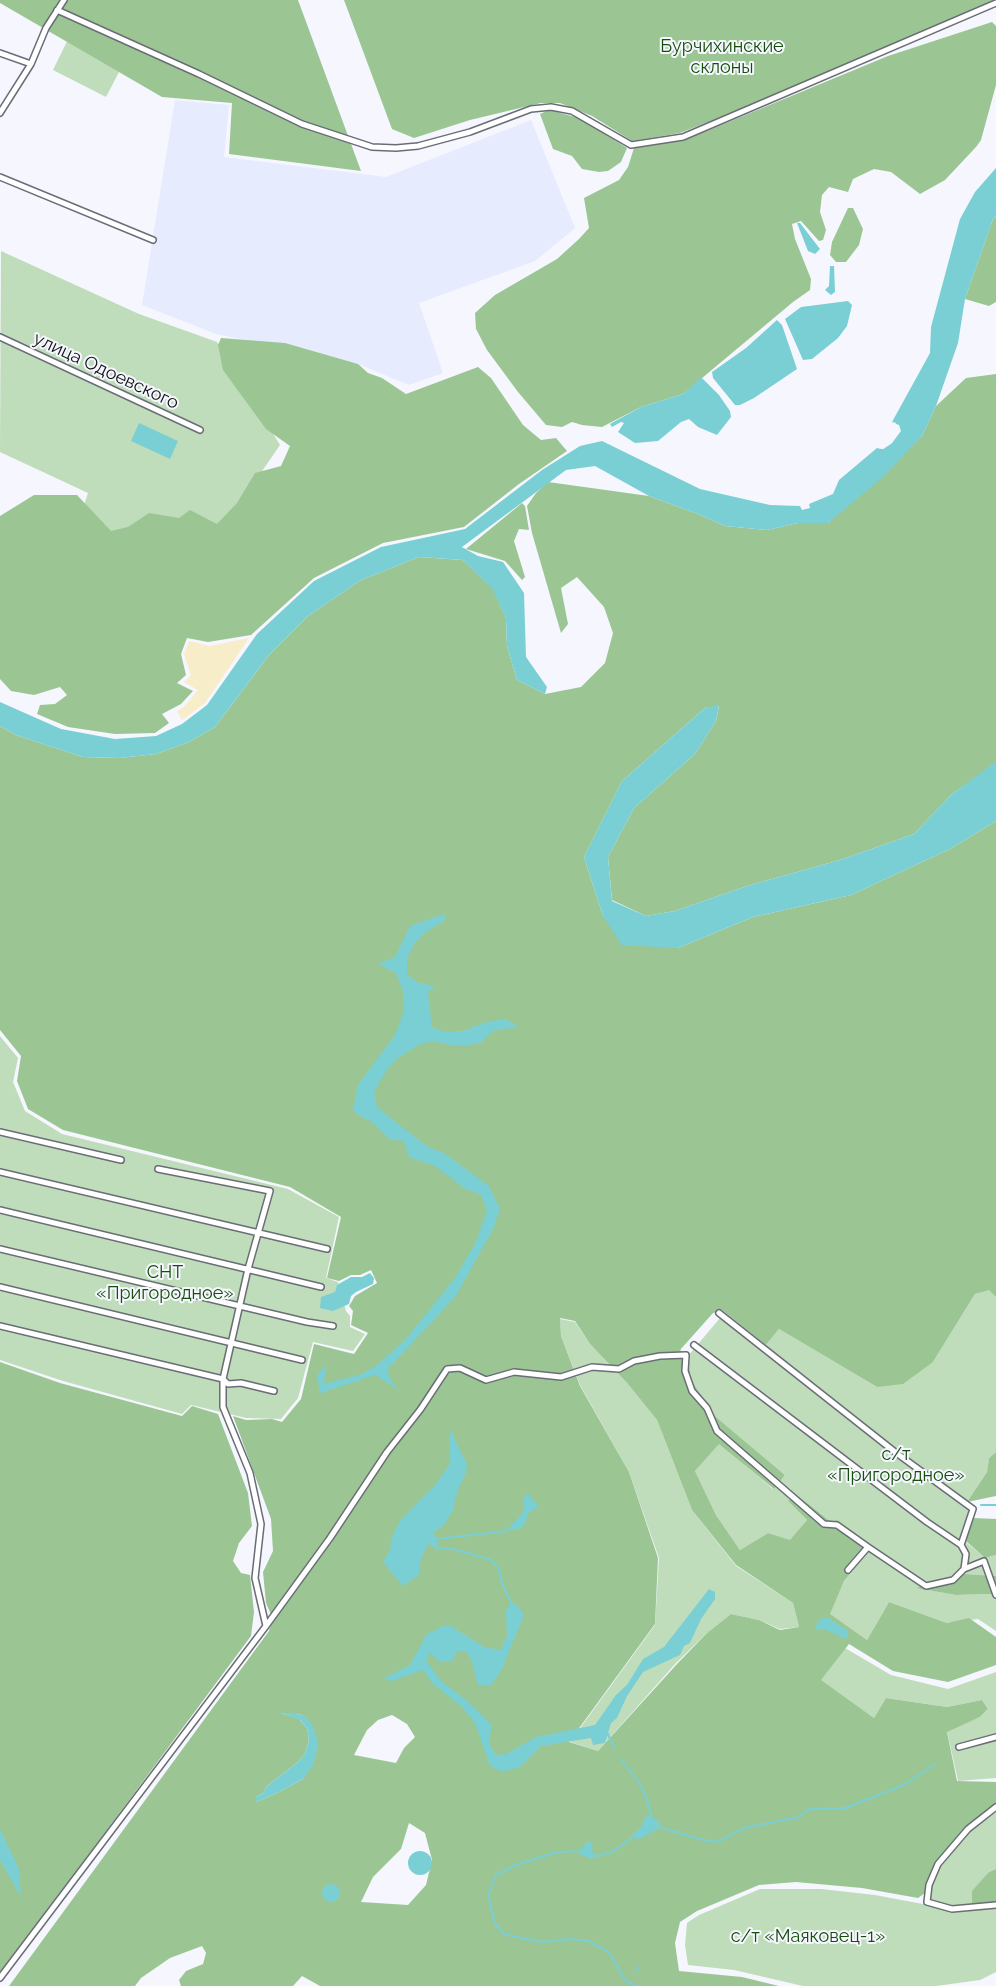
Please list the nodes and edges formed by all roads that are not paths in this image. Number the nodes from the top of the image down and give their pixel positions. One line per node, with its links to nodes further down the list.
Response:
1 (64, 0): 3 (street)
2 (996, 3): 3 (street)
3 (58, 10): 5 (street)
4 (0, 53): 5 (street)
5 (31, 64): 6 (street)
6 (0, 113)
7 (0, 177): 8 (street)
8 (153, 240)
9 (0, 337): 10 (street, улица Одоевского)
10 (200, 430)
11 (0, 1132): 12 (street)
12 (121, 1160)
13 (158, 1169): 16 (street)
14 (0, 1172): 16 (street)
15 (0, 1210): 19 (street)
16 (258, 1233): 18 (street); 19 (street)
17 (0, 1249): 22 (street)
18 (327, 1249)
19 (248, 1269): 21 (street); 22 (street)
20 (0, 1287): 26 (street)
21 (321, 1287)
22 (240, 1306): 25 (street); 26 (street)
23 (719, 1313): 31 (street)
24 (0, 1326): 29 (street)
25 (333, 1326)
26 (232, 1342): 28 (street); 29 (street)
27 (694, 1345): 31 (street)
28 (302, 1360)
29 (223, 1379): 30 (street); 36 (street)
30 (274, 1391)
31 (960, 1545): 33 (street)
32 (868, 1547): 33 (street); 34 (street); 36 (street)
33 (964, 1569): 35 (street)
34 (848, 1570)
35 (996, 1595)
36 (266, 1626): 41 (street)
37 (996, 1737): 38 (street)
38 (959, 1747)
39 (996, 1807): 40 (street)
40 (996, 1905)
41 (0, 1978)

